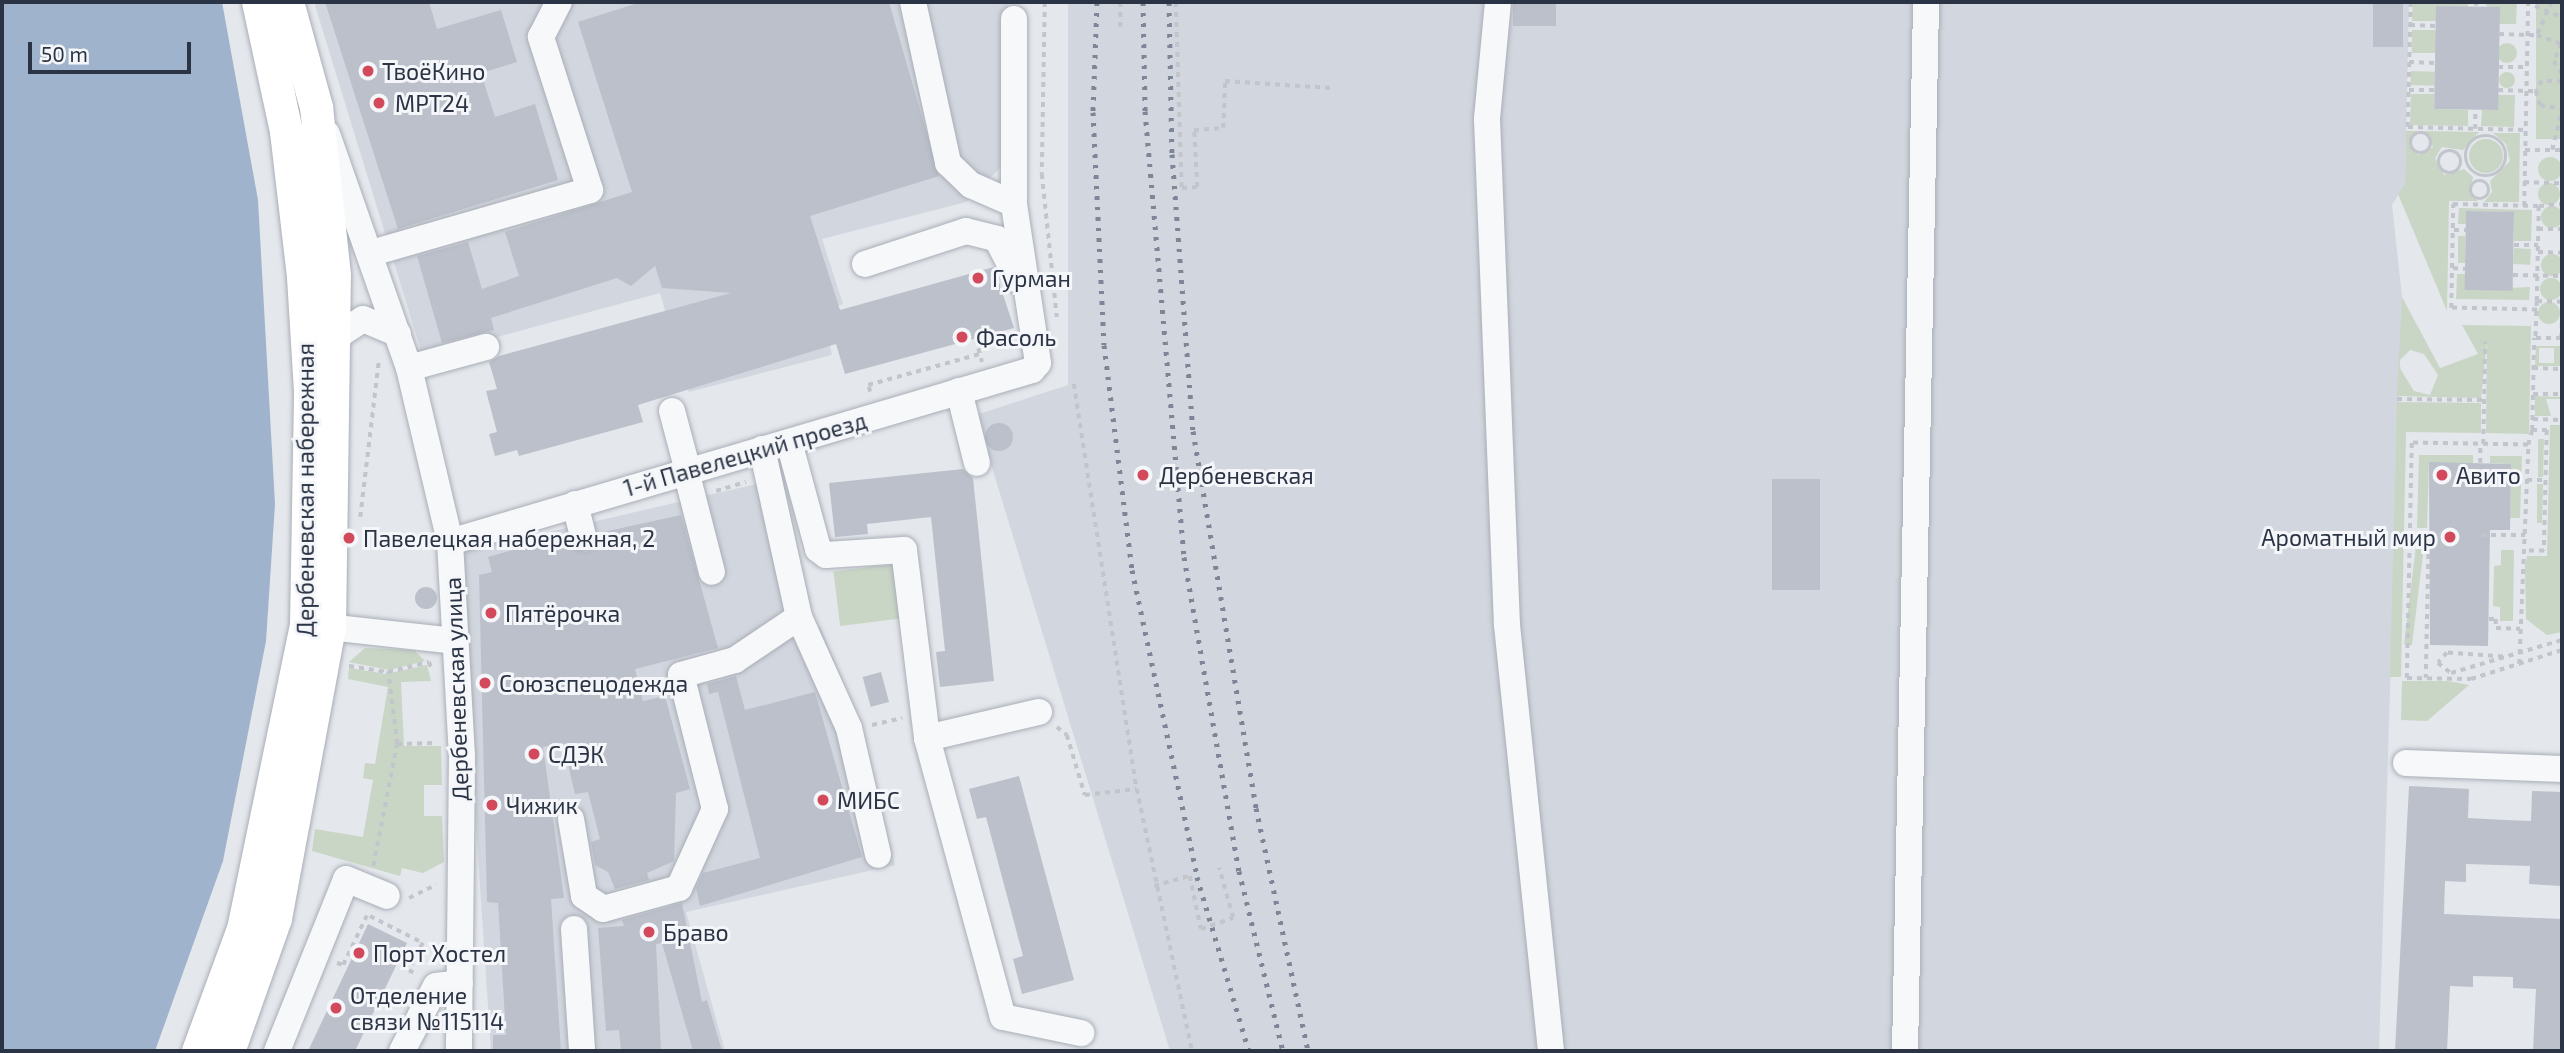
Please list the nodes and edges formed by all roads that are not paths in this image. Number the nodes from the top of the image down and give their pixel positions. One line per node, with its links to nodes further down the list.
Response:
1 (258, 2): 12 (main road, Дербеневская набережная)
2 (287, 2): 8 (main road, Дербеневская набережная)
3 (559, 2): 10 (street)
4 (913, 2): 9 (street)
5 (1498, 2): 48 (street)
6 (1926, 2): 49 (street)
7 (1014, 19): 9 (street)
8 (316, 107): 10 (street, Дербеневская улица); 15 (main road, Дербеневская набережная)
9 (1014, 204): 14 (street)
10 (372, 253): 13 (street, Дербеневская улица)
11 (865, 264): 14 (street)
12 (303, 276): 15 (street); 30 (main road, Дербеневская набережная)
13 (383, 286): 15 (street); 16 (street, Дербеневская улица)
14 (1027, 297): 19 (street, 1-й Павелецкий проезд)
15 (344, 327): 16 (street); 30 (main road, Дербеневская набережная)
16 (389, 342): 18 (street, Дербеневская улица)
17 (486, 347): 18 (street)
18 (409, 368): 27 (street, Дербеневская улица)
19 (958, 391): 21 (street, 1-й Павелецкий проезд); 23 (street)
20 (672, 411): 24 (street)
21 (789, 442): 22 (street, 1-й Павелецкий проезд); 33 (street)
22 (762, 449): 24 (street, 1-й Павелецкий проезд); 29 (street)
23 (977, 463)
24 (687, 471): 25 (street, 1-й Павелецкий проезд); 28 (street)
25 (575, 504): 26 (street); 27 (street, 1-й Павелецкий проезд)
26 (583, 537)
27 (450, 542): 31 (street, Дербеневская улица)
28 (712, 572)
29 (799, 617): 36 (street); 37 (street)
30 (317, 626): 31 (street); 42 (main road, Дербеневская набережная); 43 (main road, Дербеневская набережная)
31 (454, 640): 40 (street, Дербеневская улица)
32 (1040, 712): 33 (street)
33 (924, 726): 41 (street)
34 (2406, 763): 35 (street)
35 (2562, 769)
36 (571, 819)
37 (878, 855)
38 (384, 899): 44 (street)
39 (574, 929): 47 (street)
40 (448, 984): 45 (street); 46 (street, Дербеневская улица)
41 (1081, 1033)
42 (235, 1049)
43 (198, 1051)
44 (277, 1051)
45 (402, 1051)
46 (459, 1051)
47 (582, 1051)
48 (1551, 1051)
49 (1905, 1051)

